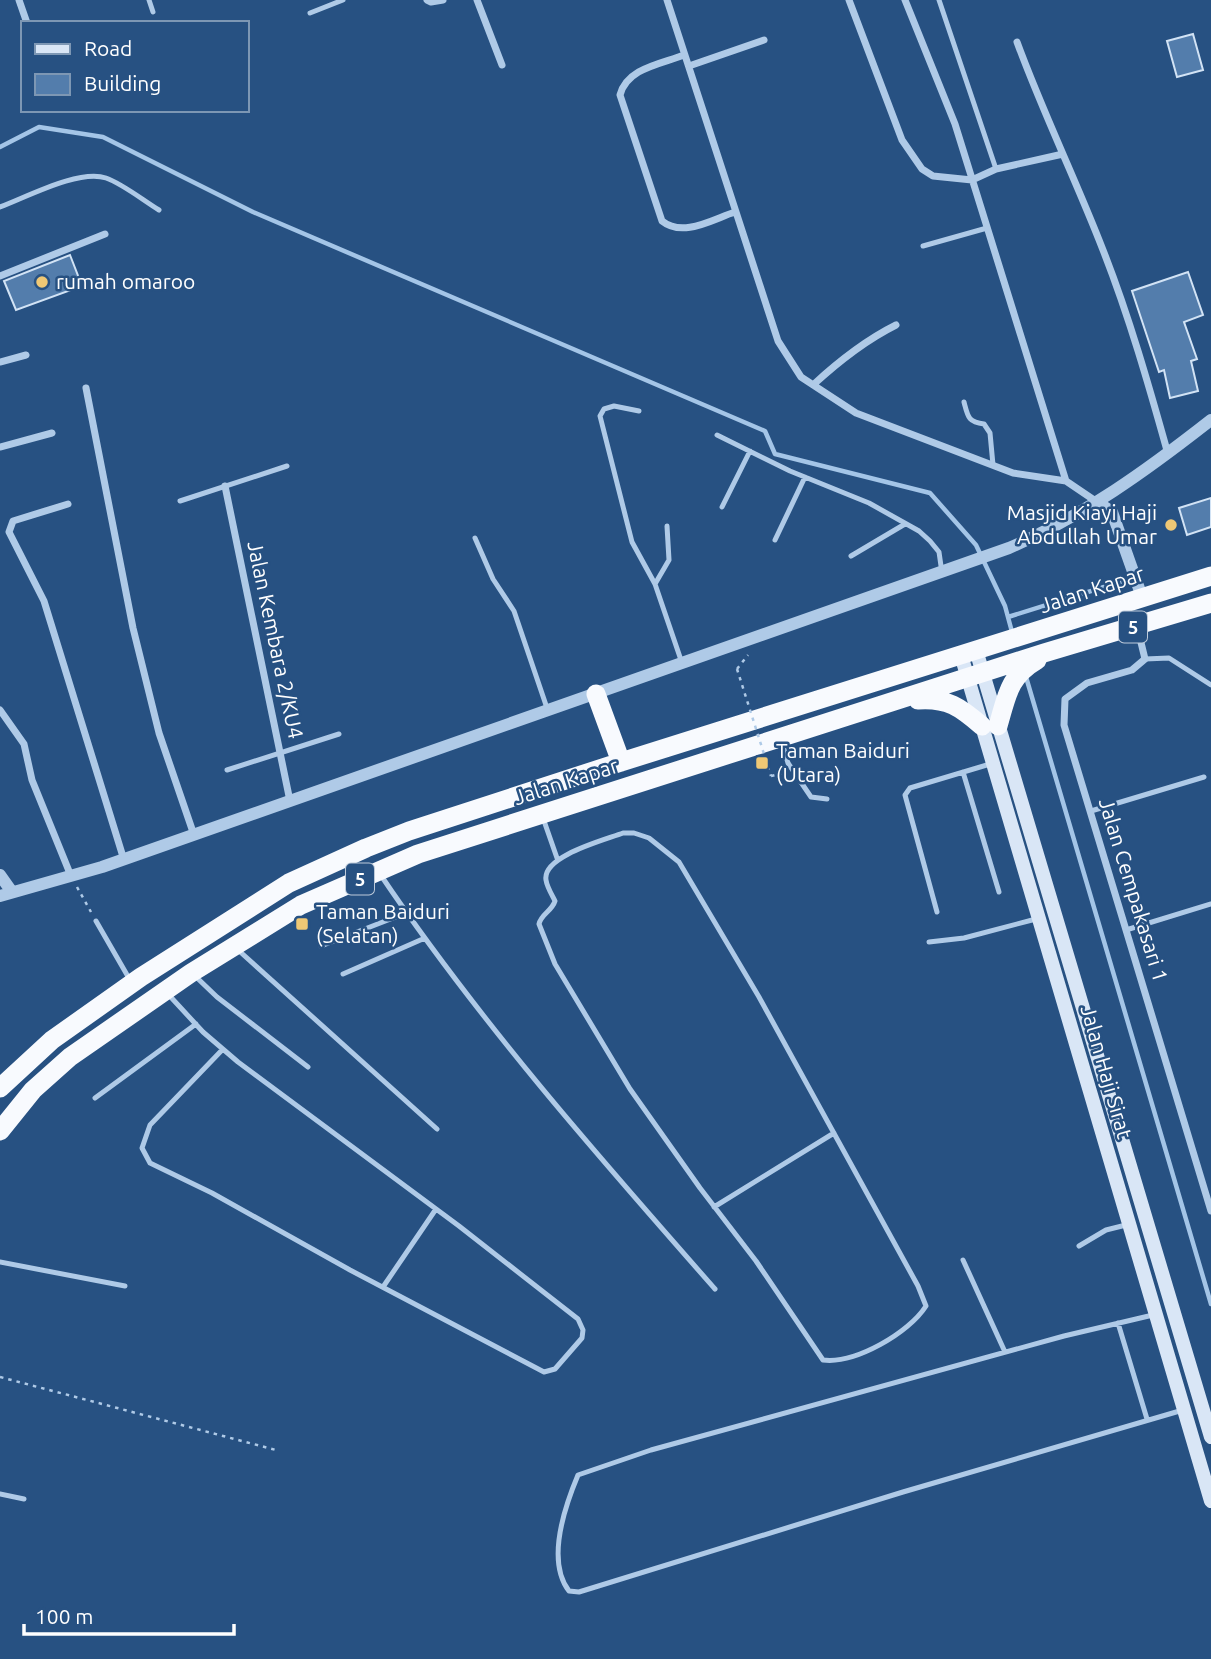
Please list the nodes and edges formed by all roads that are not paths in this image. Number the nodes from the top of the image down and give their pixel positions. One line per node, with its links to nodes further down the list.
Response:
1 (19, 0): 13 (street)
2 (149, 0): 11 (lane)
3 (343, 0): 12 (lane)
4 (427, 0): 5 (street)
5 (443, 0)
6 (477, 0): 17 (street)
7 (667, 0): 16 (street)
8 (849, 0): 21 (street)
9 (905, 0): 21 (street)
10 (939, 0): 20 (lane)
11 (153, 12)
12 (310, 13)
13 (26, 21)
14 (764, 40): 18 (street)
15 (1017, 42): 19 (street)
16 (684, 55): 18 (street); 24 (street)
17 (502, 65)
18 (689, 66): 24 (street)
19 (1063, 154): 20 (street); 41 (street)
20 (996, 169): 21 (street)
21 (972, 180): 25 (street)
22 (0, 207): 23 (lane)
23 (159, 210)
24 (735, 212): 32 (street)
25 (987, 228): 27 (lane); 45 (street)
26 (105, 234): 28 (street)
27 (923, 246)
28 (0, 276)
29 (896, 325): 32 (street)
30 (26, 355): 31 (street)
31 (0, 362)
32 (813, 385): 42 (street)
33 (86, 388): 87 (street)
34 (964, 402): 42 (lane)
35 (639, 411): 58 (lane)
36 (1211, 420): 41 (street)
37 (52, 433): 39 (street)
38 (717, 435): 40 (lane)
39 (0, 447)
40 (750, 451): 44 (lane); 50 (lane)
41 (1168, 454): 48 (street)
42 (993, 465): 45 (street)
43 (287, 466): 46 (lane)
44 (805, 477): 51 (lane); 54 (lane)
45 (1066, 481): 48 (street)
46 (225, 486): 47 (lane); 77 (street, Jalan Kembara 2/KU4)
47 (180, 501)
48 (1097, 502): 56 (street); 59 (street)
49 (68, 504): 89 (street)
50 (722, 507)
51 (905, 524): 55 (lane); 56 (lane)
52 (667, 526): 58 (lane)
53 (475, 538): 72 (lane)
54 (775, 540)
55 (851, 556)
56 (942, 573): 65 (street)
57 (1211, 576): 59 (highway, Jalan Kapar / 5)
58 (655, 584): 65 (lane)
59 (1142, 597): 63 (highway, Jalan Kapar / 5)
60 (1211, 603): 61 (highway, Jalan Kapar / 5)
61 (1137, 625): 62 (highway, Jalan Kapar / 5); 64 (street)
62 (1050, 652): 66 (highway, Jalan Kapar / 5); 66 (highway)
63 (969, 653): 67 (main road, Jalan Haji Sirat); 73 (highway, Jalan Kapar / 5)
64 (1145, 659): 68 (lane); 85 (street, Jalan Cempakasari 1)
65 (682, 664): 69 (street)
66 (1008, 674): 67 (highway, Jalan Kapar / 5); 74 (highway)
67 (975, 675): 70 (highway, Jalan Kapar / 5); 74 (main road, Jalan Haji Sirat)
68 (1211, 685)
69 (596, 694): 72 (street); 78 (highway)
70 (894, 701): 74 (highway); 76 (highway, Jalan Kapar / 5)
71 (0, 710): 92 (street)
72 (548, 711): 84 (street)
73 (773, 715): 76 (highway); 78 (highway, Jalan Kapar / 5)
74 (990, 726): 79 (main road, Jalan Haji Sirat); 132 (main road, Jalan Haji Sirat)
75 (339, 734): 77 (lane)
76 (781, 739): 83 (lane); 86 (highway, Jalan Kapar / 5)
77 (280, 753): 80 (lane); 84 (street, Jalan Kembara 2/KU4)
78 (621, 762): 107 (highway, Jalan Kapar / 5)
79 (993, 763): 81 (lane); 98 (main road, Jalan Haji Sirat)
80 (227, 770)
81 (963, 772): 93 (lane); 96 (lane)
82 (1204, 777): 85 (lane)
83 (827, 799)
84 (290, 801): 87 (street)
85 (1091, 811): 100 (street, Jalan Cempakasari 1)
86 (541, 814): 88 (lane); 90 (highway, Jalan Kapar / 5)
87 (194, 835): 89 (street)
88 (557, 858): 116 (lane); 117 (lane)
89 (124, 860): 92 (street)
90 (378, 872): 97 (lane); 104 (highway, Jalan Kapar / 5)
91 (0, 875): 94 (street)
92 (71, 876): 94 (street)
93 (999, 892)
94 (6, 894)
95 (1211, 904): 100 (lane)
96 (937, 912)
97 (406, 913): 101 (lane); 103 (lane)
98 (1039, 918): 102 (lane); 120 (main road, Jalan Haji Sirat)
99 (96, 921): 107 (lane)
100 (1126, 930): 119 (street, Jalan Cempakasari 1)
101 (425, 938): 106 (lane); 126 (lane)
102 (929, 942)
103 (321, 946)
104 (235, 947): 105 (highway, Jalan Kapar / 5); 114 (lane)
105 (191, 973): 108 (highway, Jalan Kapar / 5); 111 (lane)
106 (343, 974)
107 (132, 983): 112 (highway, Jalan Kapar / 5)
108 (165, 990): 109 (lane); 115 (highway, Jalan Kapar / 5)
109 (196, 1024): 110 (lane); 113 (lane)
110 (223, 1049): 118 (lane); 125 (lane)
111 (308, 1067)
112 (0, 1088)
113 (95, 1098)
114 (437, 1129)
115 (0, 1131)
116 (834, 1133): 117 (lane); 117 (lane)
117 (714, 1207)
118 (436, 1209): 125 (lane); 125 (lane)
119 (1211, 1211)
120 (1129, 1224): 121 (lane); 127 (main road, Jalan Haji Sirat)
121 (1079, 1246)
122 (963, 1260): 129 (lane)
123 (0, 1262): 124 (lane)
124 (125, 1286)
125 (383, 1287)
126 (715, 1289)
127 (1156, 1315): 128 (lane); 130 (main road, Jalan Haji Sirat)
128 (1118, 1323): 129 (lane); 131 (lane)
129 (1005, 1352): 131 (lane)
130 (1184, 1409): 131 (lane); 135 (main road, Jalan Haji Sirat)
131 (1147, 1419)
132 (1211, 1437)
133 (0, 1494): 134 (lane)
134 (24, 1499)
135 (1211, 1501)

